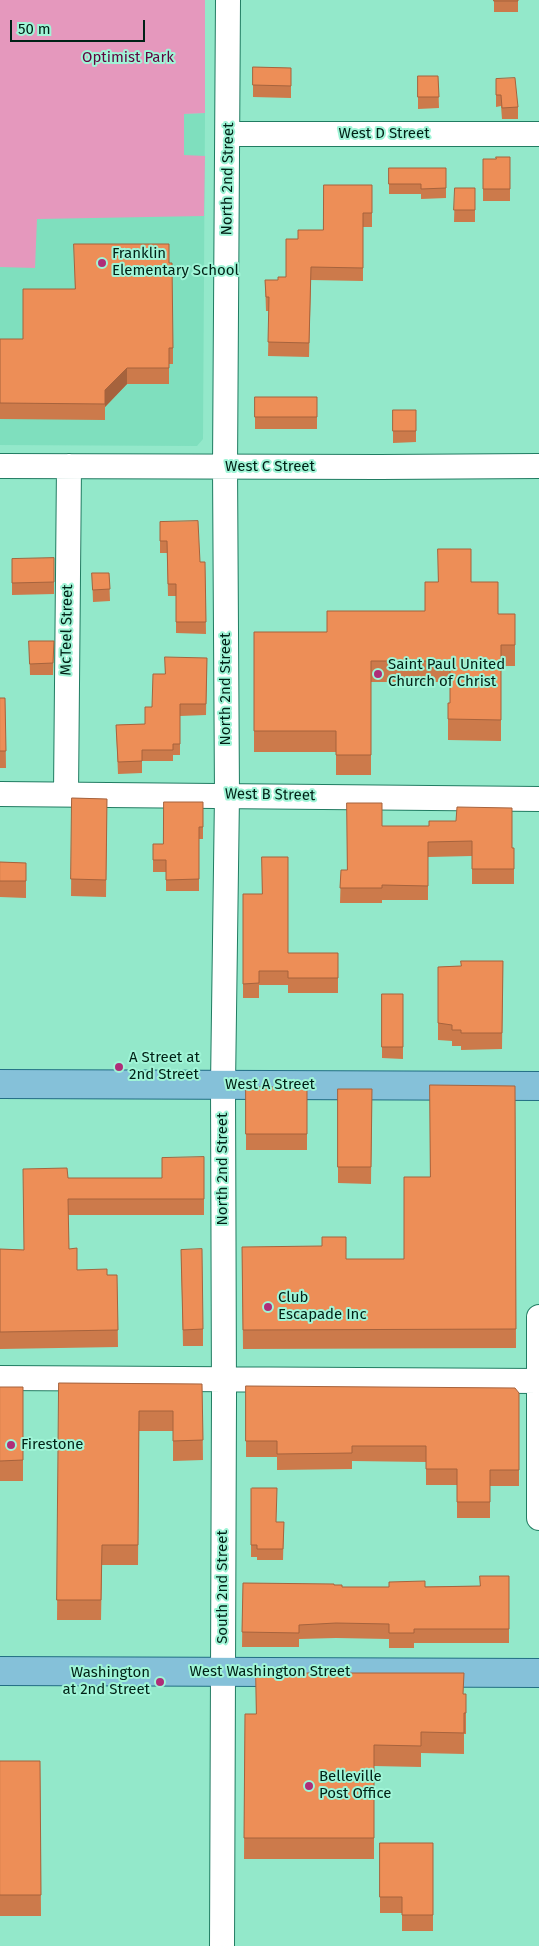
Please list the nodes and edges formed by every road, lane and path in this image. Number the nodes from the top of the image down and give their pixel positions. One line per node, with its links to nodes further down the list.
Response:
1 (228, 0): 2 (street, North 2nd Street)
2 (228, 134): 3 (street, West D Street); 6 (street, North 2nd Street)
3 (539, 134)
4 (0, 466): 5 (street, West C Street)
5 (69, 466): 6 (street, West C Street); 9 (street, McTeel Street)
6 (225, 466): 7 (street, West C Street); 10 (street, North 2nd Street)
7 (539, 466)
8 (0, 794): 9 (street, West B Street)
9 (66, 794): 10 (street, West B Street)
10 (227, 795): 11 (street, West B Street); 13 (street, North 2nd Street)
11 (539, 800)
12 (0, 1084): 13 (main road, West A Street)
13 (223, 1085): 14 (main road, West A Street); 17 (street, North 2nd Street)
14 (539, 1086)
15 (539, 1317): 18 (street)
16 (0, 1378): 17 (street)
17 (224, 1378): 18 (street); 21 (street, South 2nd Street)
18 (538, 1381): 19 (street)
19 (539, 1518)
20 (0, 1671): 21 (main road, West Washington Street)
21 (223, 1672): 22 (main road, West Washington Street); 23 (street, South 2nd Street)
22 (539, 1673)
23 (222, 1946)

